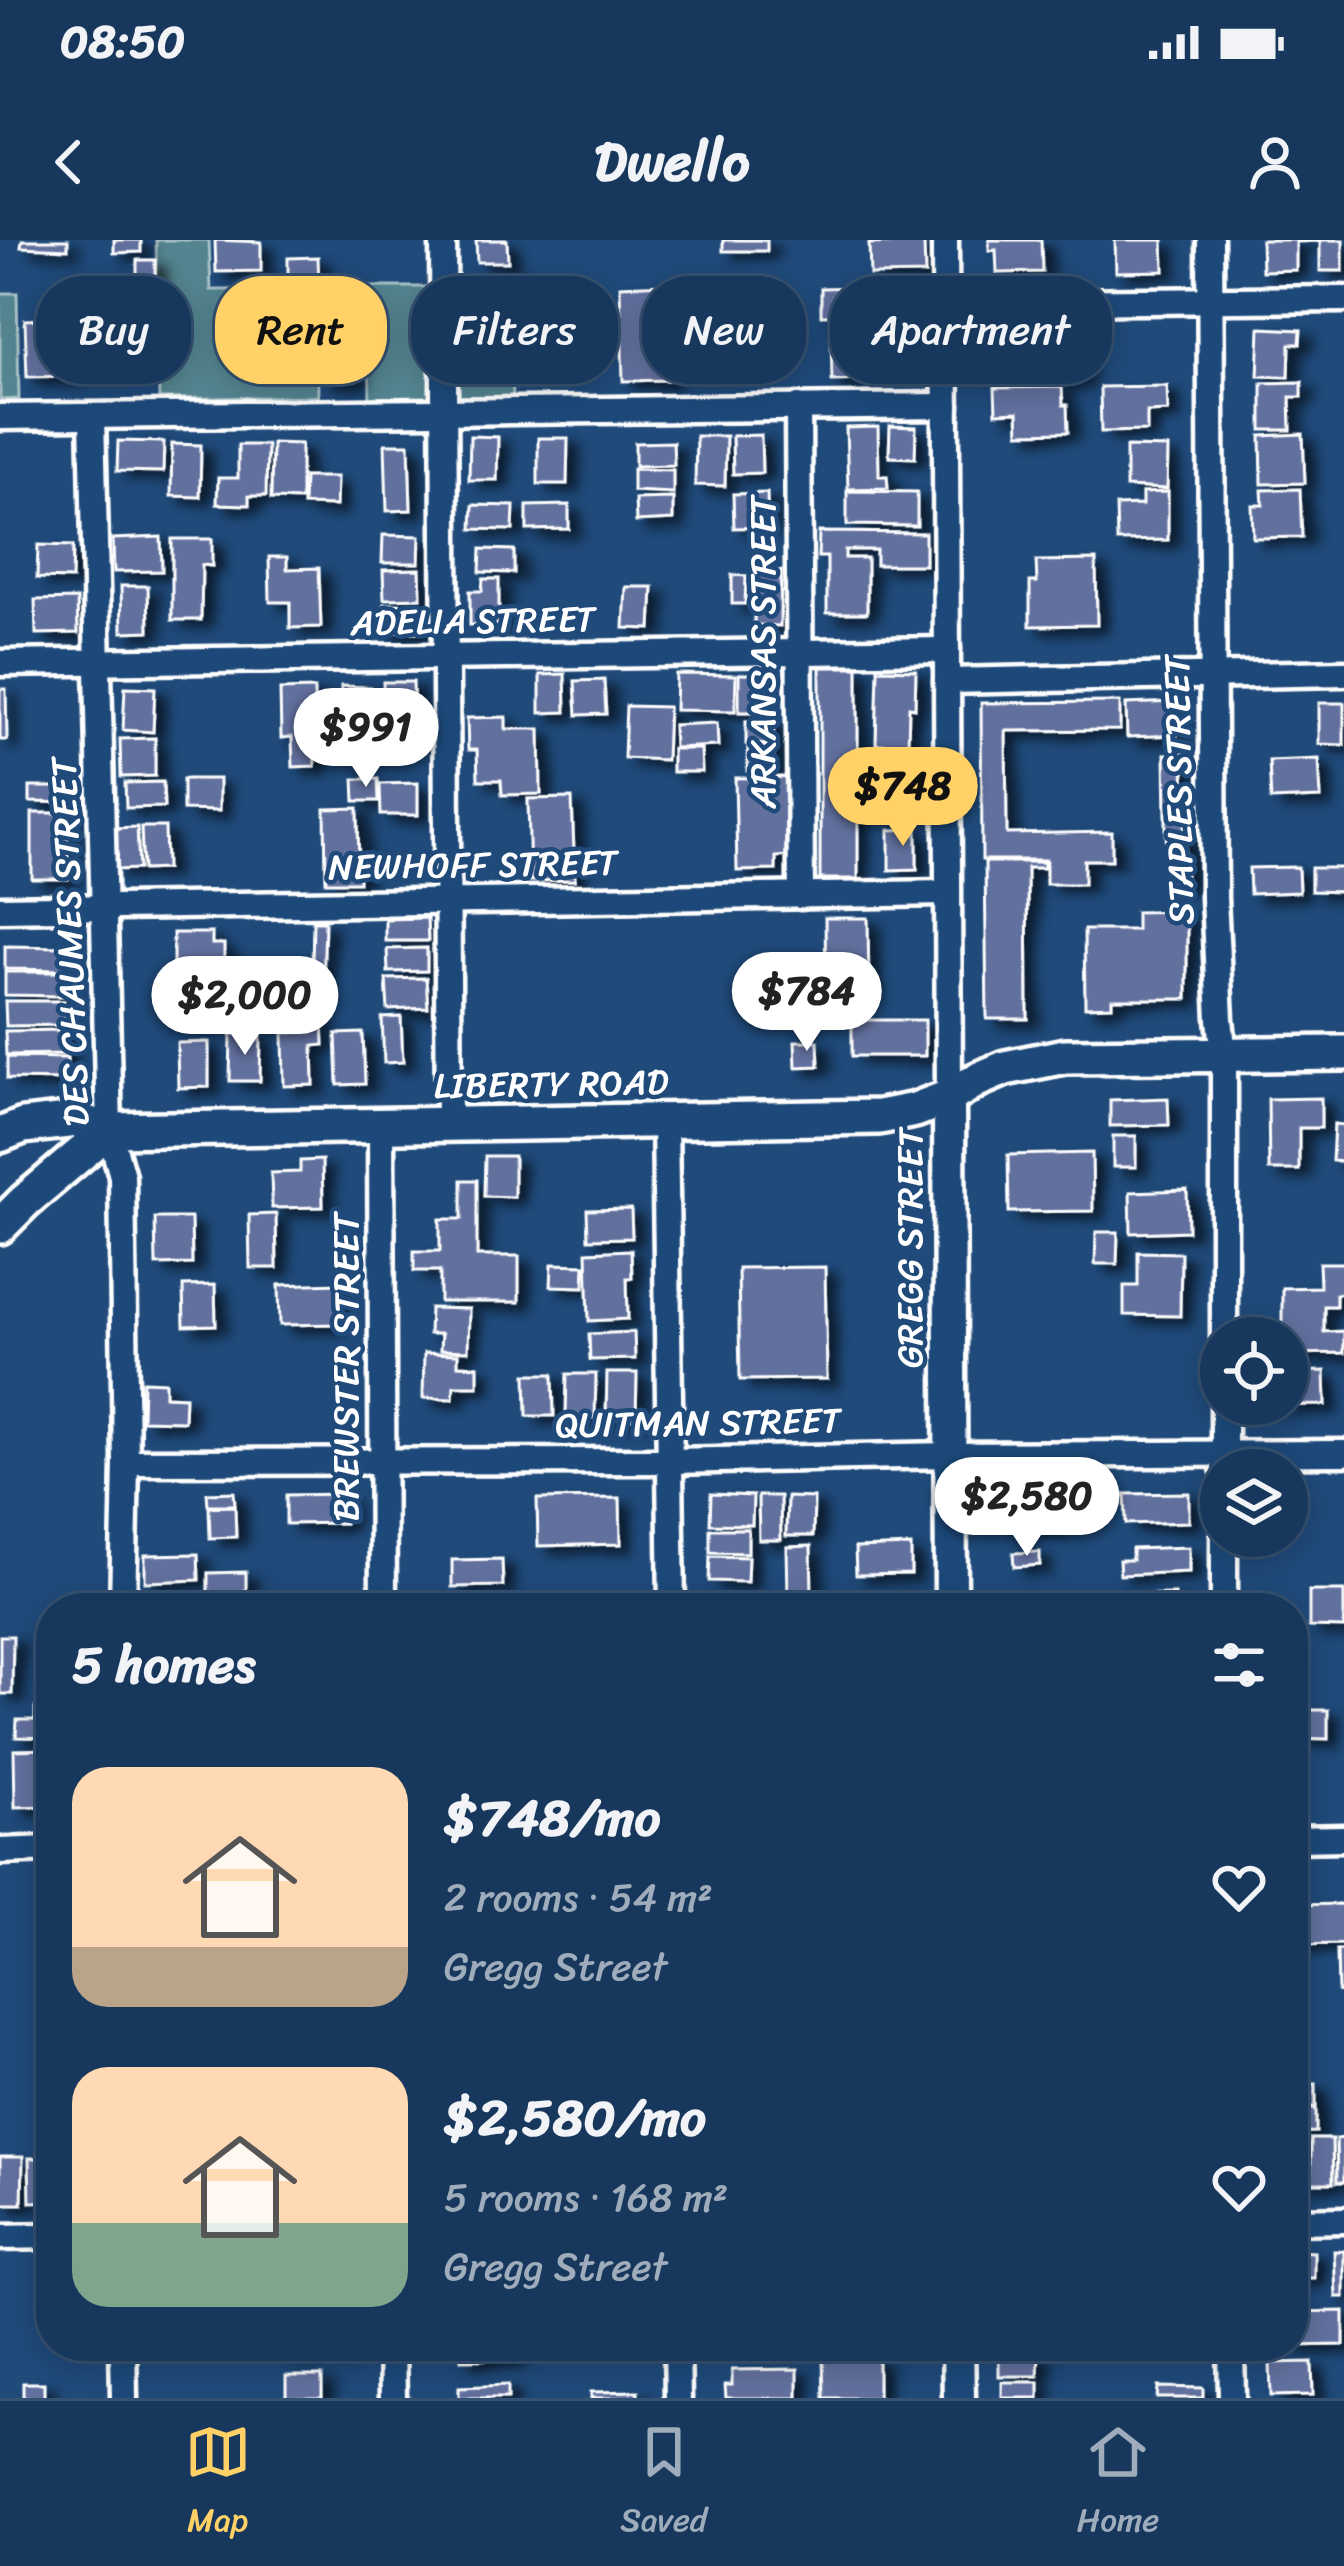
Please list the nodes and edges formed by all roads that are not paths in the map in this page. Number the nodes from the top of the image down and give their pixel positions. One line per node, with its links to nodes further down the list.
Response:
1 (443, 240): 11 (street)
2 (945, 240): 4 (street, GREGG STREET)
3 (1210, 240): 6 (street, STAPLES STREET)
4 (946, 276)
5 (1344, 298): 6 (street)
6 (1210, 299): 7 (street); 20 (street, STAPLES STREET)
7 (1112, 300)
8 (946, 384): 9 (street, GREGG STREET)
9 (946, 406): 10 (street); 14 (street, GREGG STREET)
10 (798, 407): 11 (street); 15 (street, ARKANSAS STREET)
11 (443, 411): 12 (street); 16 (street)
12 (92, 416): 13 (street); 17 (street, DES CHAUMES STREET)
13 (0, 417)
14 (947, 650): 15 (street, ADELIA STREET); 21 (street, GREGG STREET)
15 (799, 652): 16 (street, ADELIA STREET); 23 (street, ARKANSAS STREET)
16 (446, 657): 17 (street, ADELIA STREET); 24 (street)
17 (97, 662): 18 (street, ADELIA STREET); 25 (street, DES CHAUMES STREET)
18 (0, 663)
19 (1344, 673): 20 (street)
20 (1214, 675): 21 (street); 28 (street, STAPLES STREET)
21 (947, 681): 22 (street, GREGG STREET)
22 (946, 893): 23 (street, NEWHOFF STREET); 29 (street, GREGG STREET)
23 (801, 896): 24 (street, NEWHOFF STREET)
24 (448, 902): 25 (street, NEWHOFF STREET); 32 (street)
25 (105, 907): 26 (street, NEWHOFF STREET); 34 (street, DES CHAUMES STREET)
26 (0, 909)
27 (1344, 1052): 28 (main road, LIBERTY ROAD)
28 (1225, 1056): 29 (main road, LIBERTY ROAD); 37 (street, STAPLES STREET)
29 (949, 1097): 30 (main road, LIBERTY ROAD); 39 (street, GREGG STREET)
30 (665, 1120): 32 (main road, LIBERTY ROAD); 42 (street)
31 (381, 1126): 32 (main road, LIBERTY ROAD); 34 (main road, LIBERTY ROAD); 41 (street, BREWSTER STREET)
32 (449, 1126)
33 (7, 1130): 34 (main road, LIBERTY ROAD); 35 (main road)
34 (109, 1130): 35 (main road); 44 (street, DES CHAUMES STREET)
35 (40, 1187): 36 (main road)
36 (0, 1226)
37 (1225, 1317)
38 (1344, 1453): 40 (street, QUITMAN STREET)
39 (950, 1455): 42 (street, QUITMAN STREET); 43 (street, QUITMAN STREET); 49 (street, GREGG STREET)
40 (1308, 1456)
41 (382, 1460): 42 (street, QUITMAN STREET); 44 (street, QUITMAN STREET); 47 (street, BREWSTER STREET)
42 (670, 1461): 48 (street)
43 (1200, 1461)
44 (126, 1462): 46 (street, DES CHAUMES STREET)
45 (1224, 1557): 50 (street)
46 (123, 1593)
47 (383, 1593)
48 (672, 1593)
49 (951, 1593)
50 (1224, 1593)
51 (1344, 1838): 52 (street)
52 (1308, 1839)
53 (36, 1850): 54 (street)
54 (0, 1851)
55 (1344, 2220): 56 (street)
56 (1308, 2221)
57 (36, 2236): 58 (street)
58 (0, 2237)
59 (123, 2361): 64 (street)
60 (392, 2361): 65 (street)
61 (677, 2361): 66 (street)
62 (958, 2361): 67 (street)
63 (1232, 2361): 68 (street)
64 (124, 2398)
65 (393, 2398)
66 (677, 2398)
67 (959, 2398)
68 (1232, 2398)

